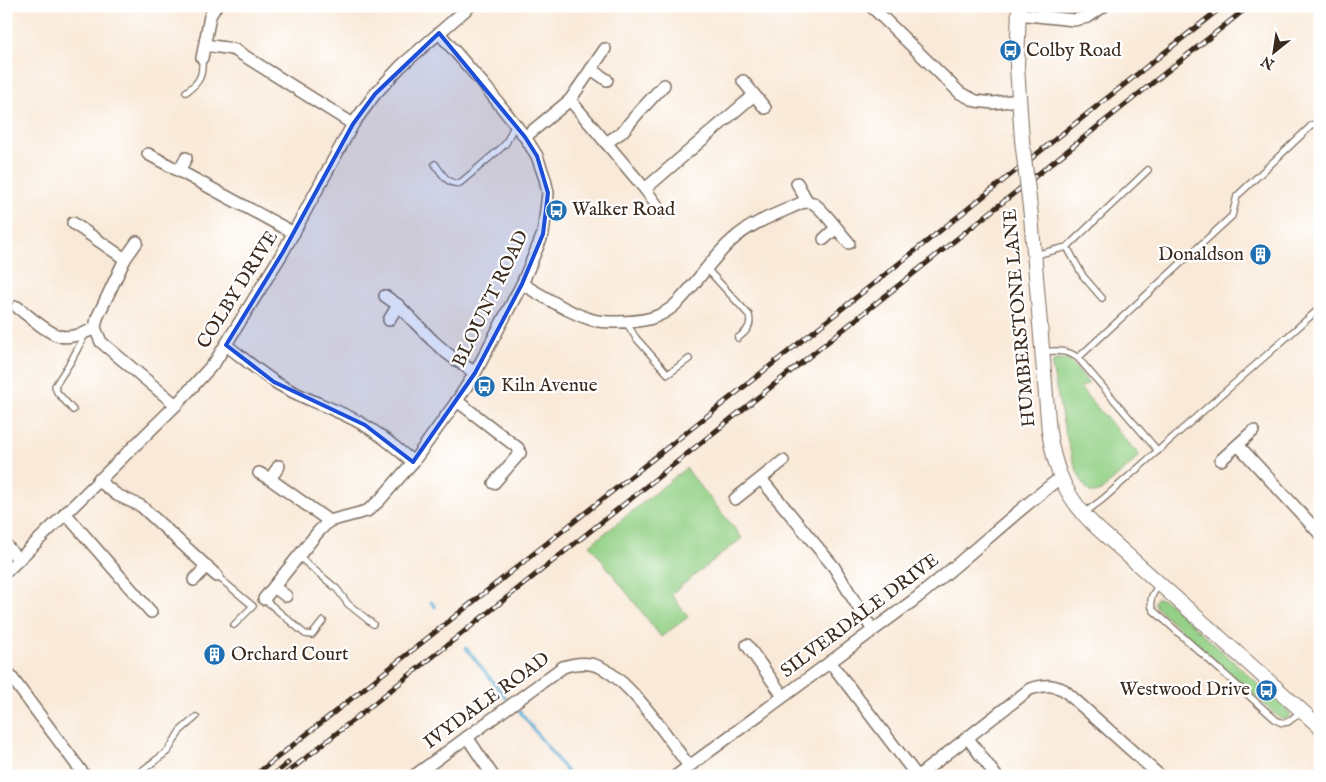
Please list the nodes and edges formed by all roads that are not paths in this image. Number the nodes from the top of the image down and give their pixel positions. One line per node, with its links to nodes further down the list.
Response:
1 (216, 6): 7 (street)
2 (470, 6): 6 (street, COLBY DRIVE)
3 (870, 6): 17 (street)
4 (1104, 6): 5 (street)
5 (1018, 10): 17 (street, HUMBERSTONE LANE)
6 (439, 33): 20 (street, COLBY DRIVE); 21 (street, BLOUNT ROAD)
7 (205, 45): 9 (street); 20 (street)
8 (605, 49): 10 (street)
9 (202, 58): 14 (lane)
10 (591, 69): 11 (street); 16 (street)
11 (607, 80)
12 (743, 81): 15 (street)
13 (664, 85): 23 (street)
14 (186, 92)
15 (754, 95): 18 (street); 30 (street)
16 (570, 100): 22 (street); 23 (street)
17 (1019, 100): 40 (street, HUMBERSTONE LANE, bridge)
18 (765, 108)
19 (1320, 123): 55 (lane)
20 (353, 124): 35 (street, COLBY DRIVE)
21 (515, 124): 22 (street, BLOUNT ROAD); 26 (lane)
22 (525, 137): 43 (street, BLOUNT ROAD)
23 (606, 143): 30 (street)
24 (148, 154): 28 (street)
25 (186, 158): 28 (street)
26 (435, 164)
27 (1148, 170): 39 (lane)
28 (179, 171): 35 (street)
29 (797, 183): 31 (street)
30 (645, 189): 32 (street)
31 (807, 201): 34 (street); 42 (street)
32 (661, 211)
33 (73, 223): 41 (street)
34 (836, 228): 36 (street); 38 (street)
35 (294, 233): 53 (street, COLBY DRIVE)
36 (824, 239)
37 (137, 242): 41 (street)
38 (849, 243)
39 (1067, 247): 40 (lane); 45 (lane)
40 (1034, 256): 54 (street, HUMBERSTONE LANE)
41 (125, 259): 51 (street)
42 (707, 269): 50 (street); 52 (lane)
43 (522, 284): 50 (street); 57 (street, BLOUNT ROAD)
44 (385, 296): 46 (street)
45 (1102, 298)
46 (398, 305): 49 (street); 57 (street)
47 (16, 307): 51 (street)
48 (1320, 308): 63 (lane)
49 (389, 320)
50 (626, 322): 56 (lane)
51 (90, 331): 59 (street); 60 (lane)
52 (738, 338)
53 (226, 345): 59 (street, COLBY DRIVE); 66 (street)
54 (1041, 353): 55 (lane); 69 (street, HUMBERSTONE LANE)
55 (1078, 358): 63 (lane)
56 (689, 359)
57 (475, 373): 58 (street, BLOUNT ROAD)
58 (457, 401): 66 (street, BLOUNT ROAD); 73 (street)
59 (176, 405): 72 (street, COLBY DRIVE)
60 (73, 410)
61 (1254, 431): 62 (street)
62 (1238, 445): 64 (street); 78 (street)
63 (1158, 451): 76 (lane)
64 (1221, 460)
65 (783, 461): 71 (street)
66 (413, 462): 77 (street, BLOUNT ROAD)
67 (278, 466): 70 (street)
68 (258, 473): 70 (street)
69 (1060, 478): 76 (street, HUMBERSTONE LANE); 94 (street, SILVERDALE DRIVE)
70 (270, 479): 77 (street)
71 (761, 479): 74 (street); 94 (street)
72 (98, 480): 75 (street, COLBY DRIVE); 82 (street)
73 (494, 483)
74 (735, 499)
75 (65, 513): 81 (street, COLBY DRIVE); 90 (street)
76 (1083, 514): 86 (street, HUMBERSTONE LANE)
77 (329, 521): 80 (street)
78 (1320, 534)
79 (6, 545): 81 (street)
80 (298, 556): 87 (street); 92 (lane)
81 (18, 559): 83 (street, COLBY DRIVE)
82 (207, 566): 84 (street); 85 (street)
83 (6, 572)
84 (218, 576): 93 (lane)
85 (194, 580)
86 (1160, 584): 99 (street, HUMBERSTONE LANE); 99 (lane)
87 (274, 587): 88 (street); 89 (street)
88 (286, 596)
89 (264, 599): 91 (lane)
90 (151, 612)
91 (323, 622)
92 (373, 624)
93 (234, 625)
94 (873, 630): 96 (street, SILVERDALE DRIVE)
95 (747, 646): 98 (street)
96 (830, 662): 98 (street, SILVERDALE DRIVE); 110 (street)
97 (6, 670): 105 (street)
98 (784, 696): 104 (street, SILVERDALE DRIVE)
99 (1302, 711): 101 (street, HUMBERSTONE LANE)
100 (196, 717): 106 (lane)
101 (1320, 727)
102 (467, 737): 104 (street, IVYDALE ROAD); 107 (street, IVYDALE ROAD); 108 (street)
103 (967, 737): 110 (street); 111 (street); 112 (street)
104 (689, 766): 109 (street, SILVERDALE DRIVE)
105 (84, 776)
106 (136, 776)
107 (414, 776)
108 (493, 776)
109 (676, 776)
110 (918, 776)
111 (996, 776)
112 (1160, 776)

